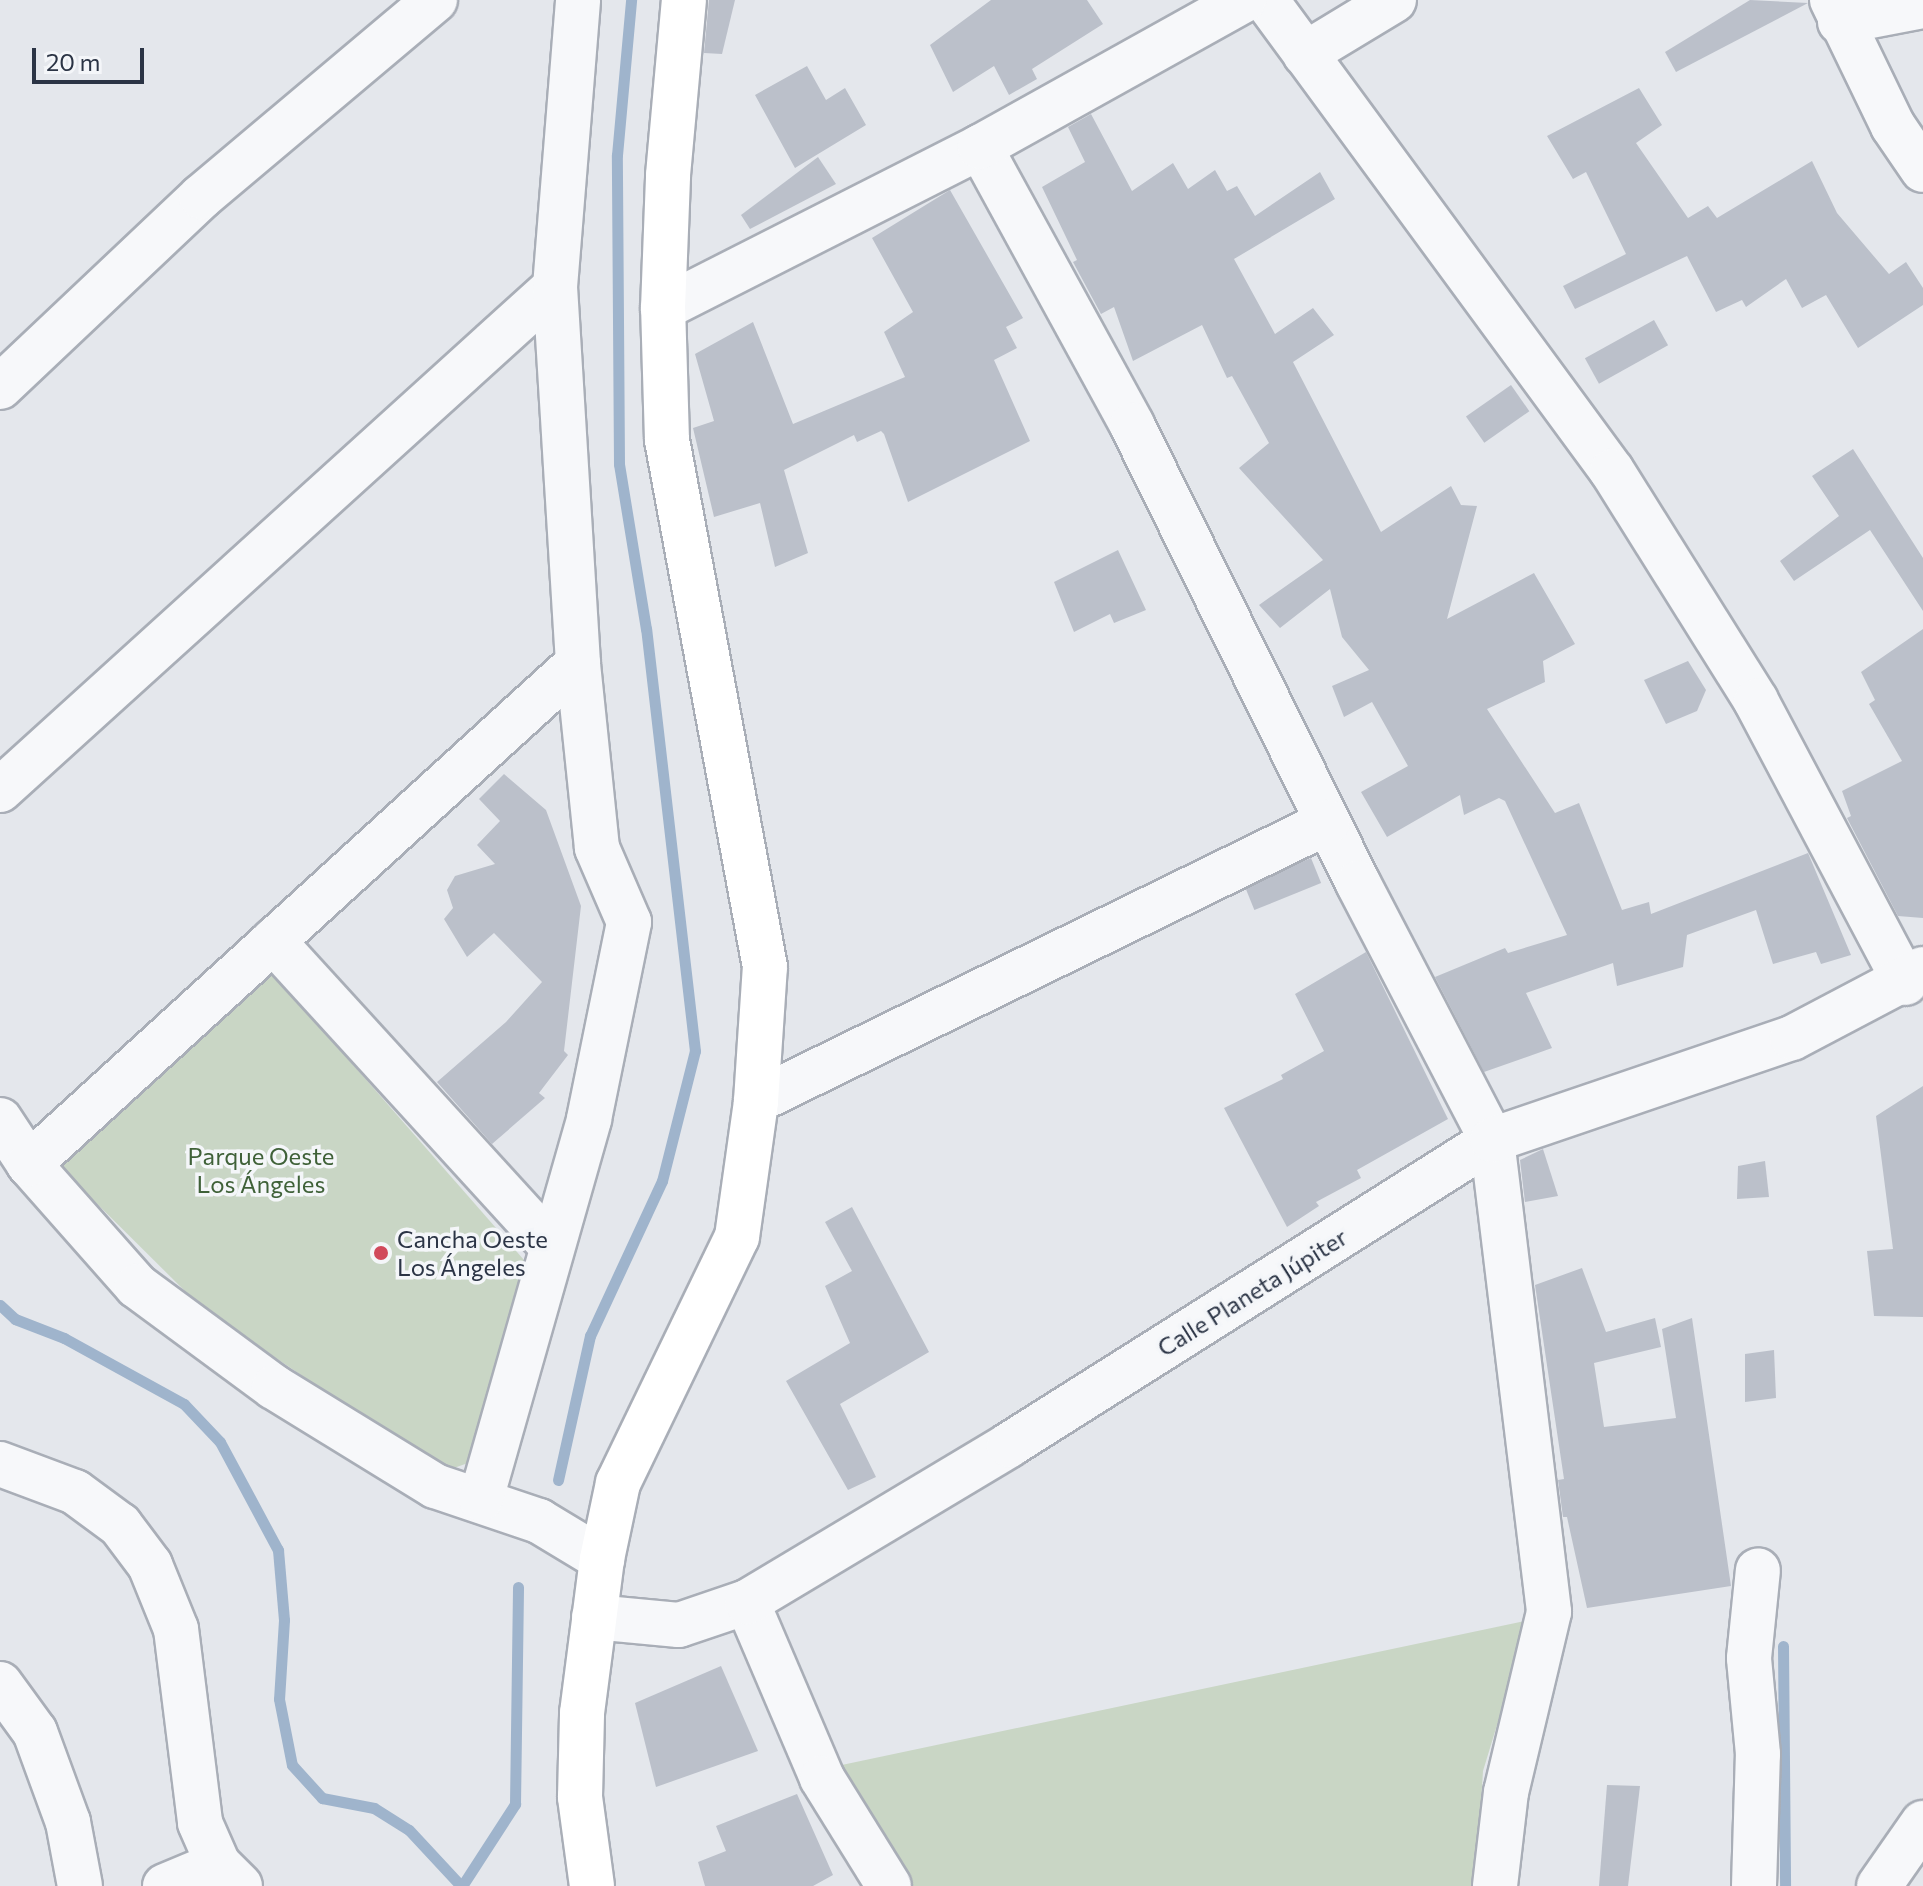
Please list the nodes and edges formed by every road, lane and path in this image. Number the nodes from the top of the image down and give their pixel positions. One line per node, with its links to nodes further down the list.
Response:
1 (435, 0): 14 (street)
2 (578, 0): 12 (street)
3 (684, 0): 13 (street)
4 (1244, 0): 10 (street)
5 (1266, 0): 9 (street)
6 (1394, 0): 9 (street)
7 (1923, 6): 8 (street)
8 (1836, 11): 11 (street)
9 (1305, 54): 19 (street)
10 (980, 147): 13 (street); 17 (street)
11 (1923, 170)
12 (555, 287): 15 (street); 16 (street)
13 (663, 308): 20 (street)
14 (0, 387)
15 (578, 663): 18 (street); 24 (street)
16 (0, 790)
17 (1328, 822): 20 (street); 22 (street)
18 (273, 941): 23 (street); 24 (street)
19 (1914, 976): 22 (street, Calle Planeta Júpiter)
20 (756, 1101): 27 (street)
21 (0, 1120): 23 (street)
22 (1492, 1140): 29 (street, Calle Planeta Júpiter); 38 (street)
23 (29, 1164): 26 (street)
24 (550, 1244): 26 (street)
25 (0, 1464): 33 (street)
26 (481, 1499): 27 (street)
27 (602, 1559): 30 (street)
28 (1758, 1570): 39 (street)
29 (747, 1602): 30 (street, Calle Planeta Júpiter); 37 (street)
30 (594, 1617): 36 (street)
31 (0, 1684): 34 (street)
32 (1923, 1823): 40 (street)
33 (229, 1875): 35 (street)
34 (80, 1886)
35 (165, 1886)
36 (592, 1886)
37 (889, 1886)
38 (1495, 1886)
39 (1754, 1886)
40 (1879, 1886)

